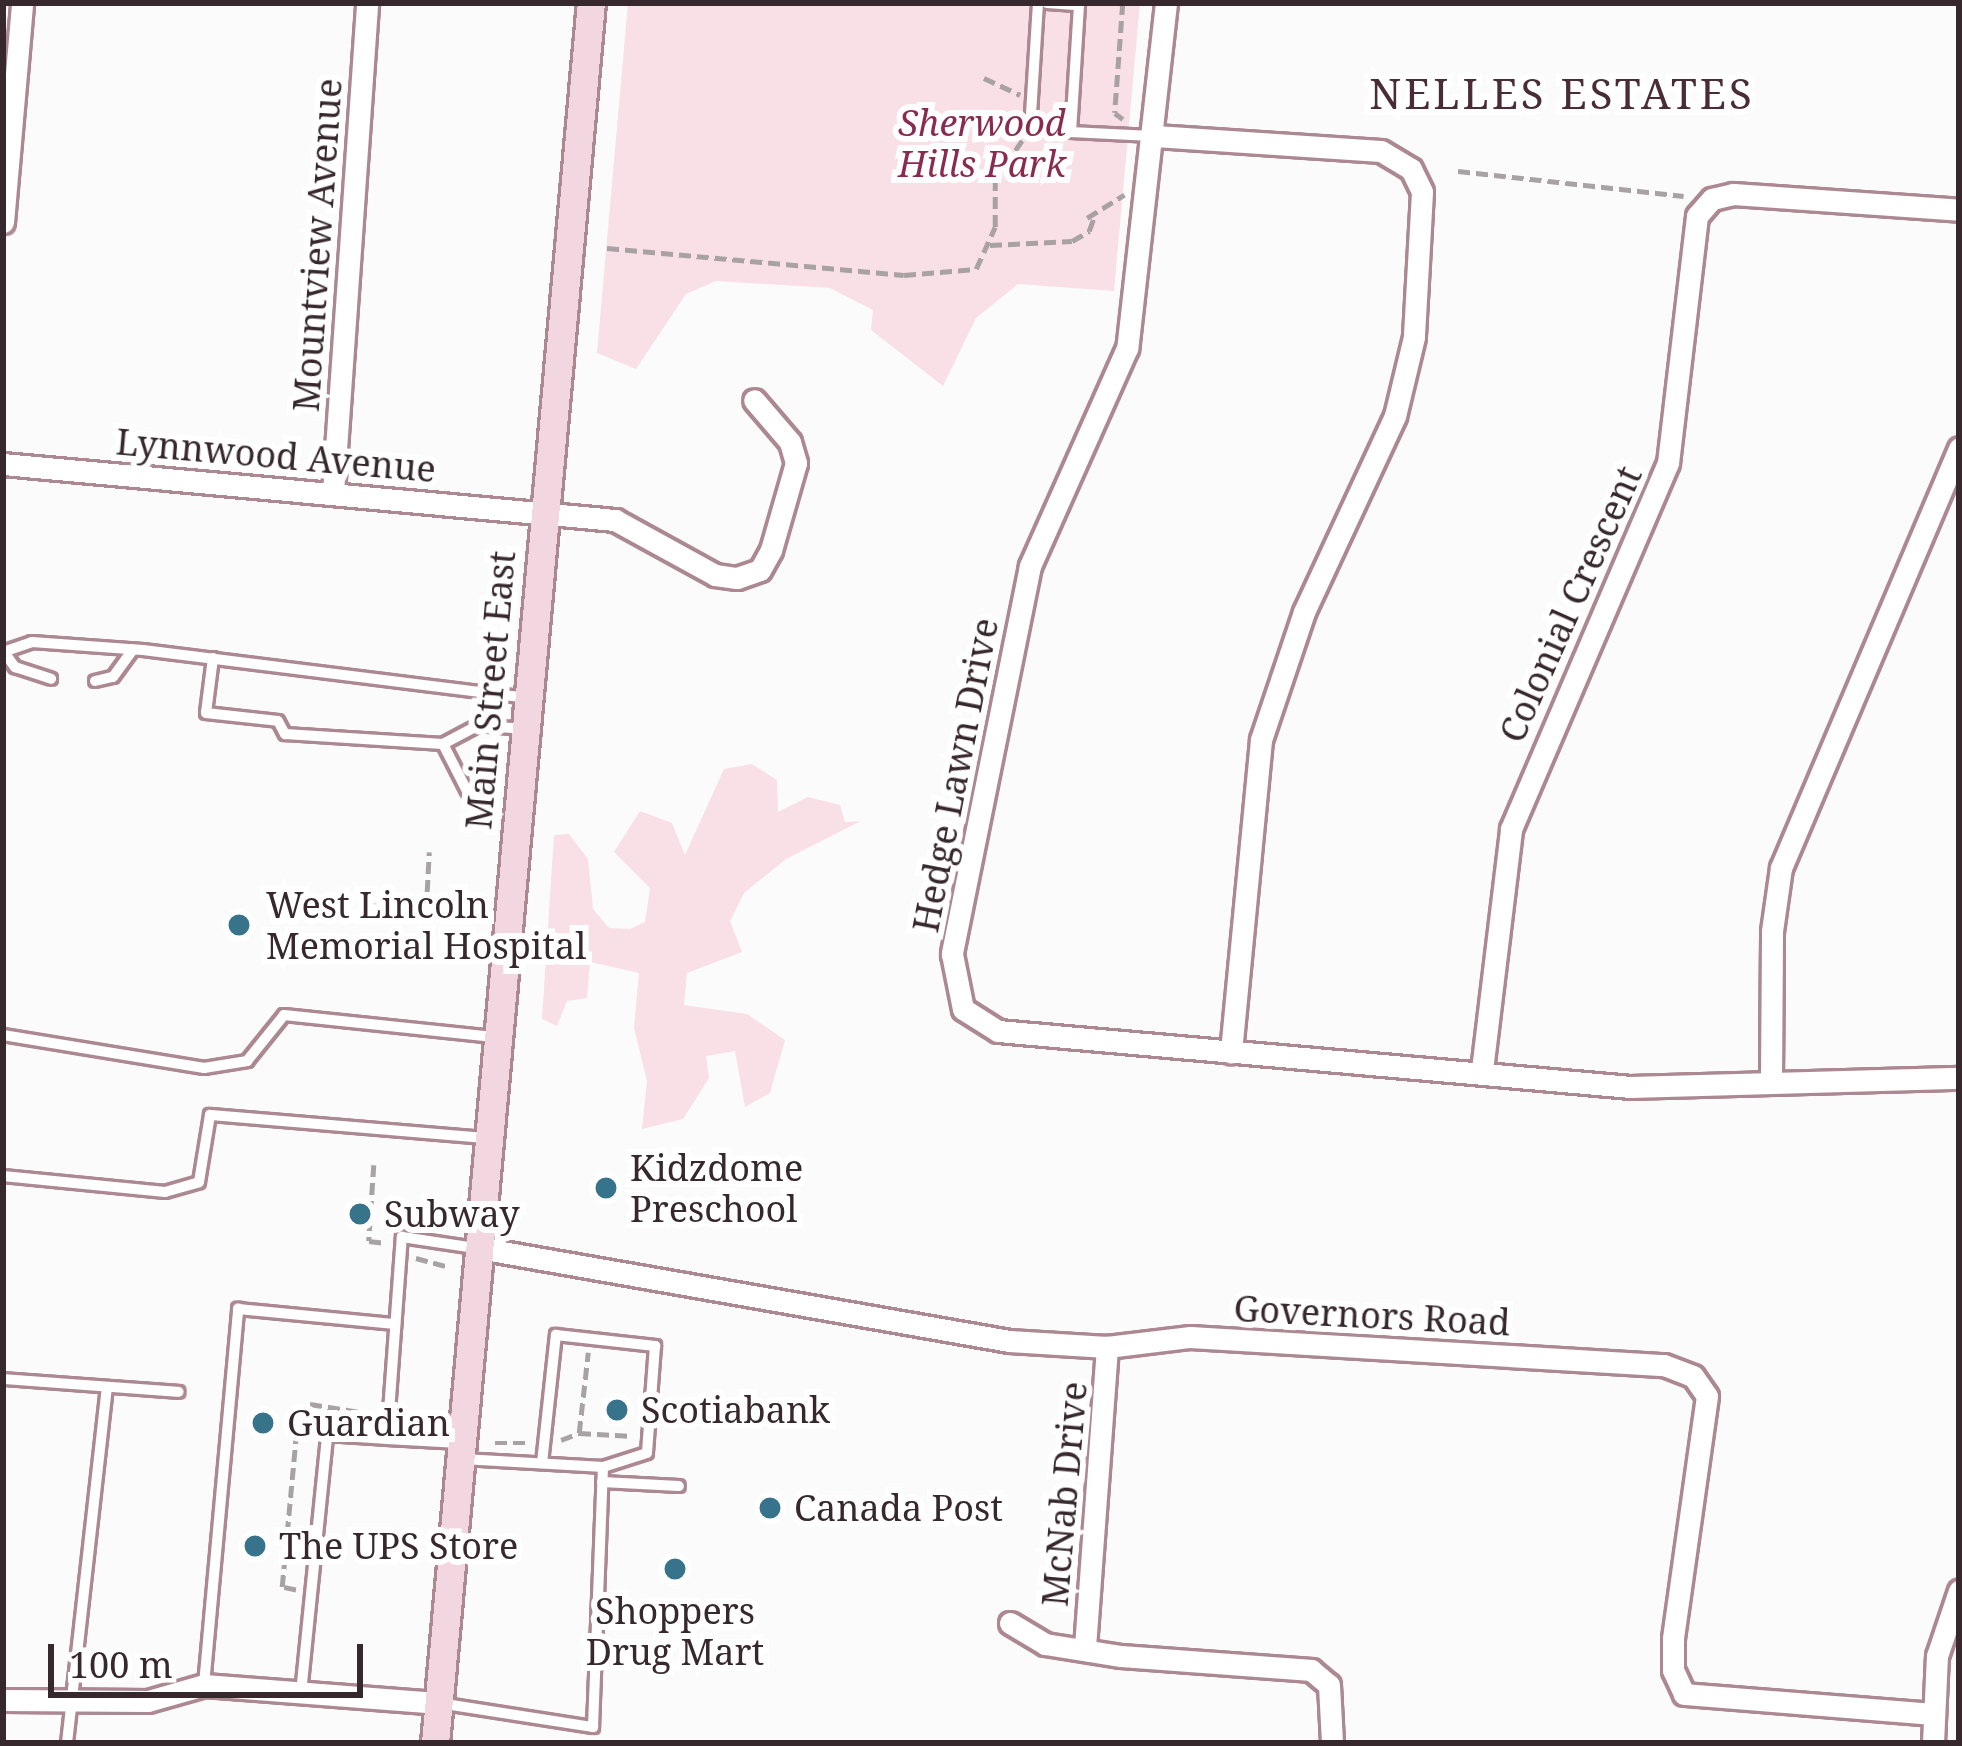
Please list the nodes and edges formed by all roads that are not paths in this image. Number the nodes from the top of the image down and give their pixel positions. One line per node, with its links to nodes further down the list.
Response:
1 (22, 3): 6 (street)
2 (368, 3): 14 (street, Mountview Avenue)
3 (591, 3): 15 (main road, Main Street East)
4 (1043, 3): 7 (lane); 7 (lane)
5 (1166, 3): 8 (street, Hedge Lawn Drive)
6 (10, 76): 10 (street)
7 (1071, 132): 8 (lane)
8 (1155, 136): 27 (street); 27 (street, Hedge Lawn Drive)
9 (1959, 210): 28 (street, Colonial Crescent)
10 (3, 222)
11 (754, 400): 15 (street, Lynnwood Avenue)
12 (1959, 448): 30 (street)
13 (3, 464): 14 (street, Lynnwood Avenue)
14 (333, 493): 15 (street, Lynnwood Avenue)
15 (542, 512): 21 (main road, Main Street East)
16 (133, 649): 17 (lane); 18 (lane); 20 (lane)
17 (3, 652): 19 (lane)
18 (213, 658): 21 (lane); 23 (lane)
19 (51, 679)
20 (94, 681)
21 (526, 698): 22 (main road, Main Street East)
22 (523, 729): 23 (lane); 26 (main road, Main Street East)
23 (443, 744): 24 (lane)
24 (467, 791)
25 (3, 1035): 26 (lane)
26 (494, 1037): 31 (main road, Main Street East)
27 (1231, 1053): 28 (street, Hedge Lawn Drive)
28 (1482, 1070): 30 (street, Hedge Lawn Drive)
29 (1959, 1078): 30 (street, Hedge Lawn Drive)
30 (1771, 1079)
31 (486, 1138): 32 (lane); 33 (main road, Main Street East)
32 (3, 1177)
33 (478, 1248): 34 (lane); 35 (street, Governors Road); 40 (main road, Main Street East)
34 (395, 1324): 39 (lane); 48 (lane)
35 (1107, 1347): 47 (street, McNab Drive); 53 (street, Governors Road)
36 (3, 1379): 37 (lane)
37 (107, 1388): 38 (lane); 52 (lane)
38 (179, 1392)
39 (387, 1439): 40 (lane); 49 (lane)
40 (461, 1451): 41 (lane); 51 (main road, Main Street East)
41 (542, 1463): 42 (lane); 42 (lane)
42 (603, 1467): 43 (lane)
43 (602, 1482): 44 (lane); 51 (lane)
44 (679, 1486)
45 (1959, 1591): 53 (street)
46 (1010, 1623): 47 (street, McNab Drive)
47 (1085, 1647): 56 (street, McNab Drive)
48 (204, 1685): 49 (street); 52 (street)
49 (302, 1693): 51 (street)
50 (3, 1700): 52 (street)
51 (436, 1703): 55 (main road, Main Street East)
52 (74, 1706): 54 (lane)
53 (1931, 1714): 57 (street)
54 (67, 1743)
55 (435, 1743)
56 (1331, 1743)
57 (1933, 1743)

